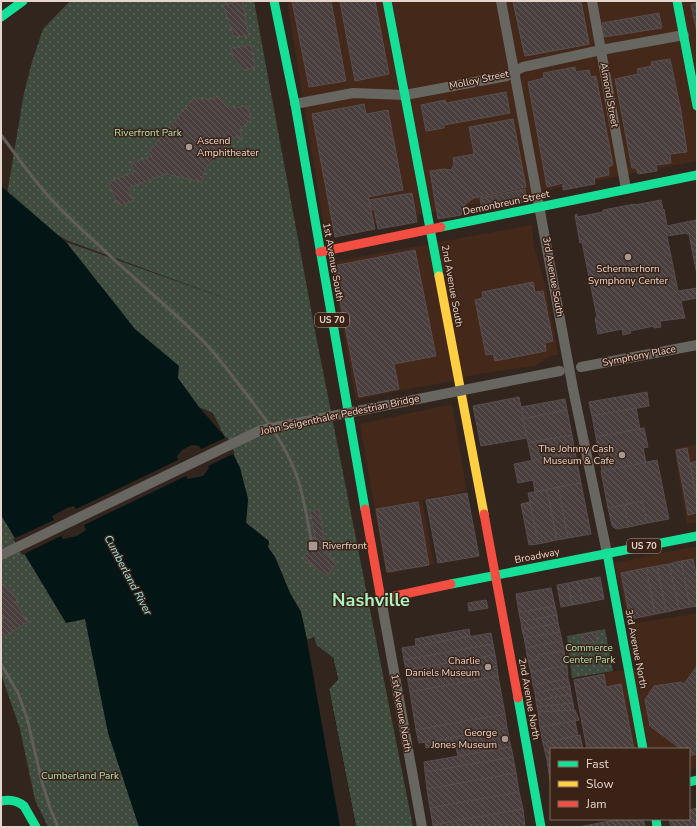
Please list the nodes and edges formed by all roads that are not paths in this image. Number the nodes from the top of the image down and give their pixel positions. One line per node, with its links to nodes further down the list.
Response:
1 (23, 1): 7 (street)
2 (274, 1): 12 (street, 1st Avenue South / US 70)
3 (387, 1): 11 (street, 2nd Avenue South)
4 (501, 1): 10 (street, 3rd Avenue South)
5 (592, 1): 9 (street, Almond Street)
6 (677, 1): 8 (street)
7 (1, 17)
8 (684, 35): 9 (street, Molloy Street); 13 (street)
9 (601, 50): 10 (street, Molloy Street); 15 (street, Almond Street)
10 (515, 72): 11 (street, Molloy Street); 16 (street, 3rd Avenue South)
11 (405, 95): 12 (street, Molloy Street); 17 (street, 2nd Avenue South)
12 (295, 104): 18 (street, 1st Avenue South / US 70)
13 (697, 106)
14 (697, 175): 15 (street, Demonbreun Street)
15 (626, 190): 16 (street, Demonbreun Street)
16 (540, 207): 17 (street, Demonbreun Street); 23 (street, 3rd Avenue South)
17 (431, 230): 18 (street, Demonbreun Street); 25 (street, 2nd Avenue South)
18 (320, 252): 26 (street, 1st Avenue South / US 70)
19 (697, 345): 20 (street, Symphony Place)
20 (581, 367)
21 (560, 371): 24 (street, John Seigenthaler Pedestrian Bridge, bridge)
22 (697, 536): 23 (street, Broadway / US 70)
23 (607, 553): 25 (street, Broadway / US 70); 27 (street, 3rd Avenue North)
24 (1, 555)
25 (495, 575): 26 (street, Broadway / US 70); 31 (street, 2nd Avenue North)
26 (381, 599): 30 (street, 1st Avenue North)
27 (643, 748)
28 (1, 800): 29 (street)
29 (36, 827)
30 (422, 827)
31 (541, 827)

